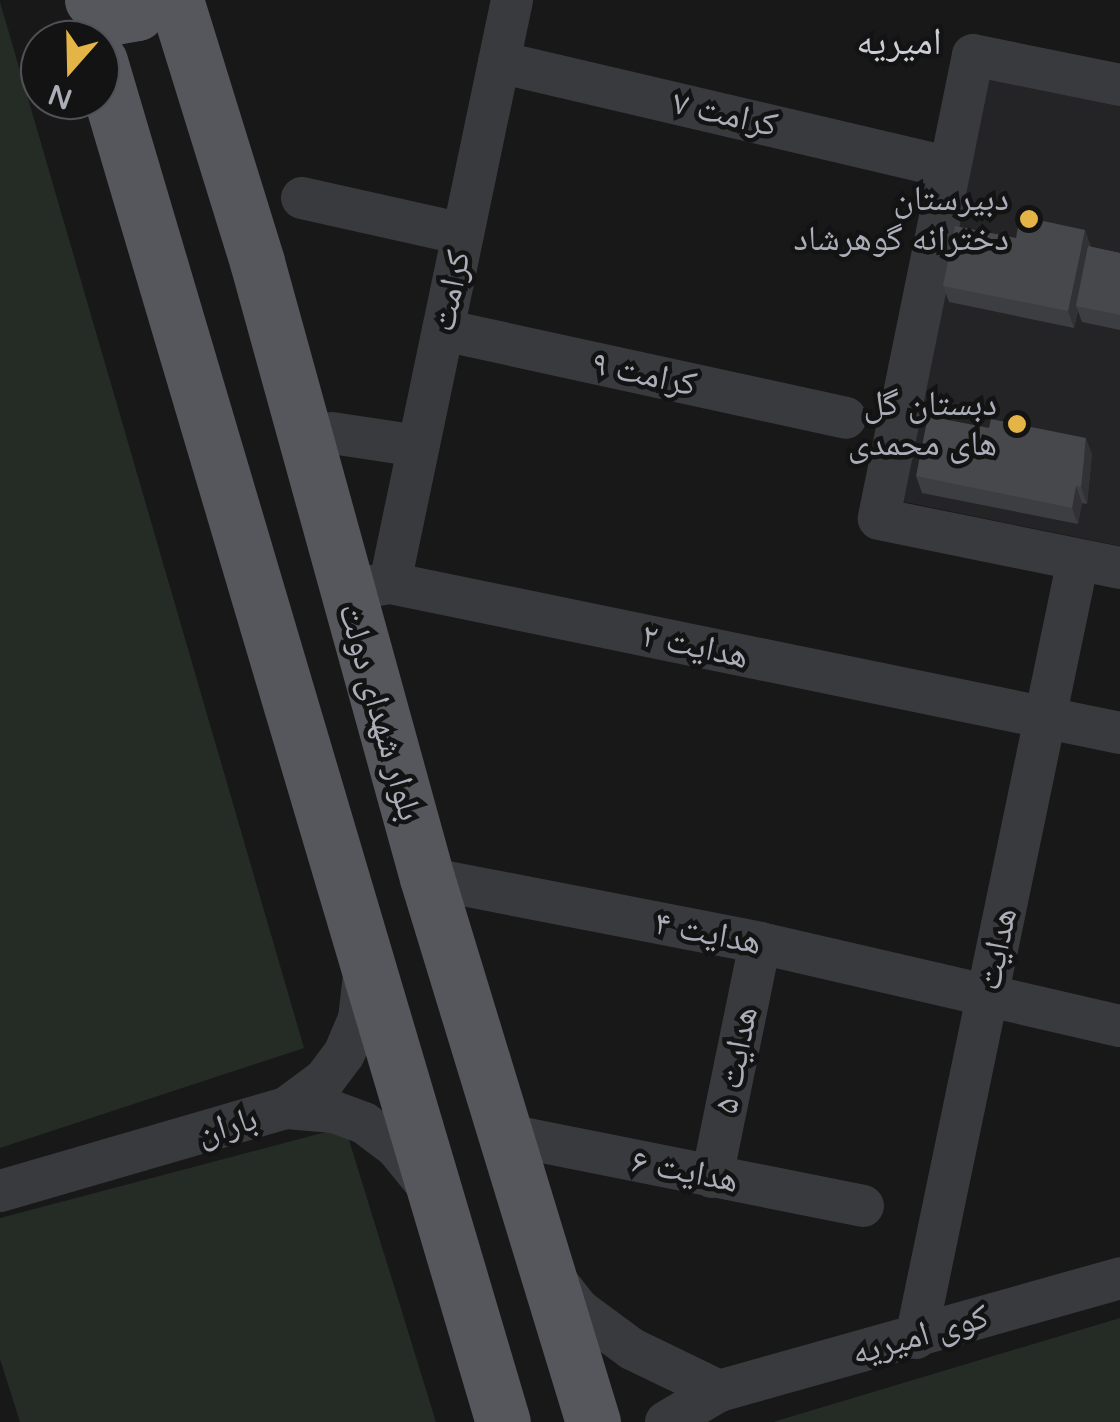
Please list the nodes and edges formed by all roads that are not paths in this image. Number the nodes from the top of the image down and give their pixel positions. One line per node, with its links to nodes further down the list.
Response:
1 (92, 0): 2 (main road)
2 (148, 0)
3 (176, 0): 9 (main road, بلوار شهدای دولت)
4 (508, 1): 5 (street, کرامت)
5 (499, 62): 8 (street, کرامت ۷); 12 (street, کرامت)
6 (1120, 85): 8 (street)
7 (119, 120): 11 (main road)
8 (950, 168): 17 (street)
9 (227, 180): 11 (main road); 19 (main road, بلوار شهدای دولت)
10 (302, 198): 12 (street)
11 (145, 204): 24 (main road)
12 (463, 234): 13 (street, کرامت)
13 (443, 330): 14 (street, کرامت ۹); 16 (street, کرامت)
14 (846, 418)
15 (332, 433): 16 (street)
16 (418, 446): 19 (street, کرامت)
17 (1078, 560): 18 (street); 20 (street, هدایت)
18 (1120, 568)
19 (367, 587): 20 (street, هدایت ۲); 22 (main road, بلوار شهدای دولت)
20 (1045, 718): 21 (street, هدایت ۲); 25 (street, هدایت)
21 (1120, 733)
22 (427, 878): 23 (street, هدایت ۴); 28 (main road, بلوار شهدای دولت)
23 (760, 943): 25 (street, هدایت ۴); 29 (street, هدایت ۵)
24 (365, 964): 27 (street, باران); 31 (main road)
25 (988, 994): 26 (street, هدایت ۴); 35 (street, هدایت)
26 (1120, 1026)
27 (286, 1108): 30 (street, باران); 31 (street)
28 (508, 1135): 29 (street, هدایت ۶); 33 (main road, بلوار شهدای دولت)
29 (712, 1177): 32 (street, هدایت ۶)
30 (0, 1192)
31 (433, 1194): 37 (main road)
32 (863, 1206)
33 (544, 1265): 36 (street); 38 (main road, بلوار شهدای دولت)
34 (1120, 1278): 35 (street, کوی امیریه)
35 (916, 1338): 36 (street, کوی امیریه)
36 (719, 1391): 39 (street)
37 (504, 1422)
38 (594, 1422)
39 (666, 1422)

